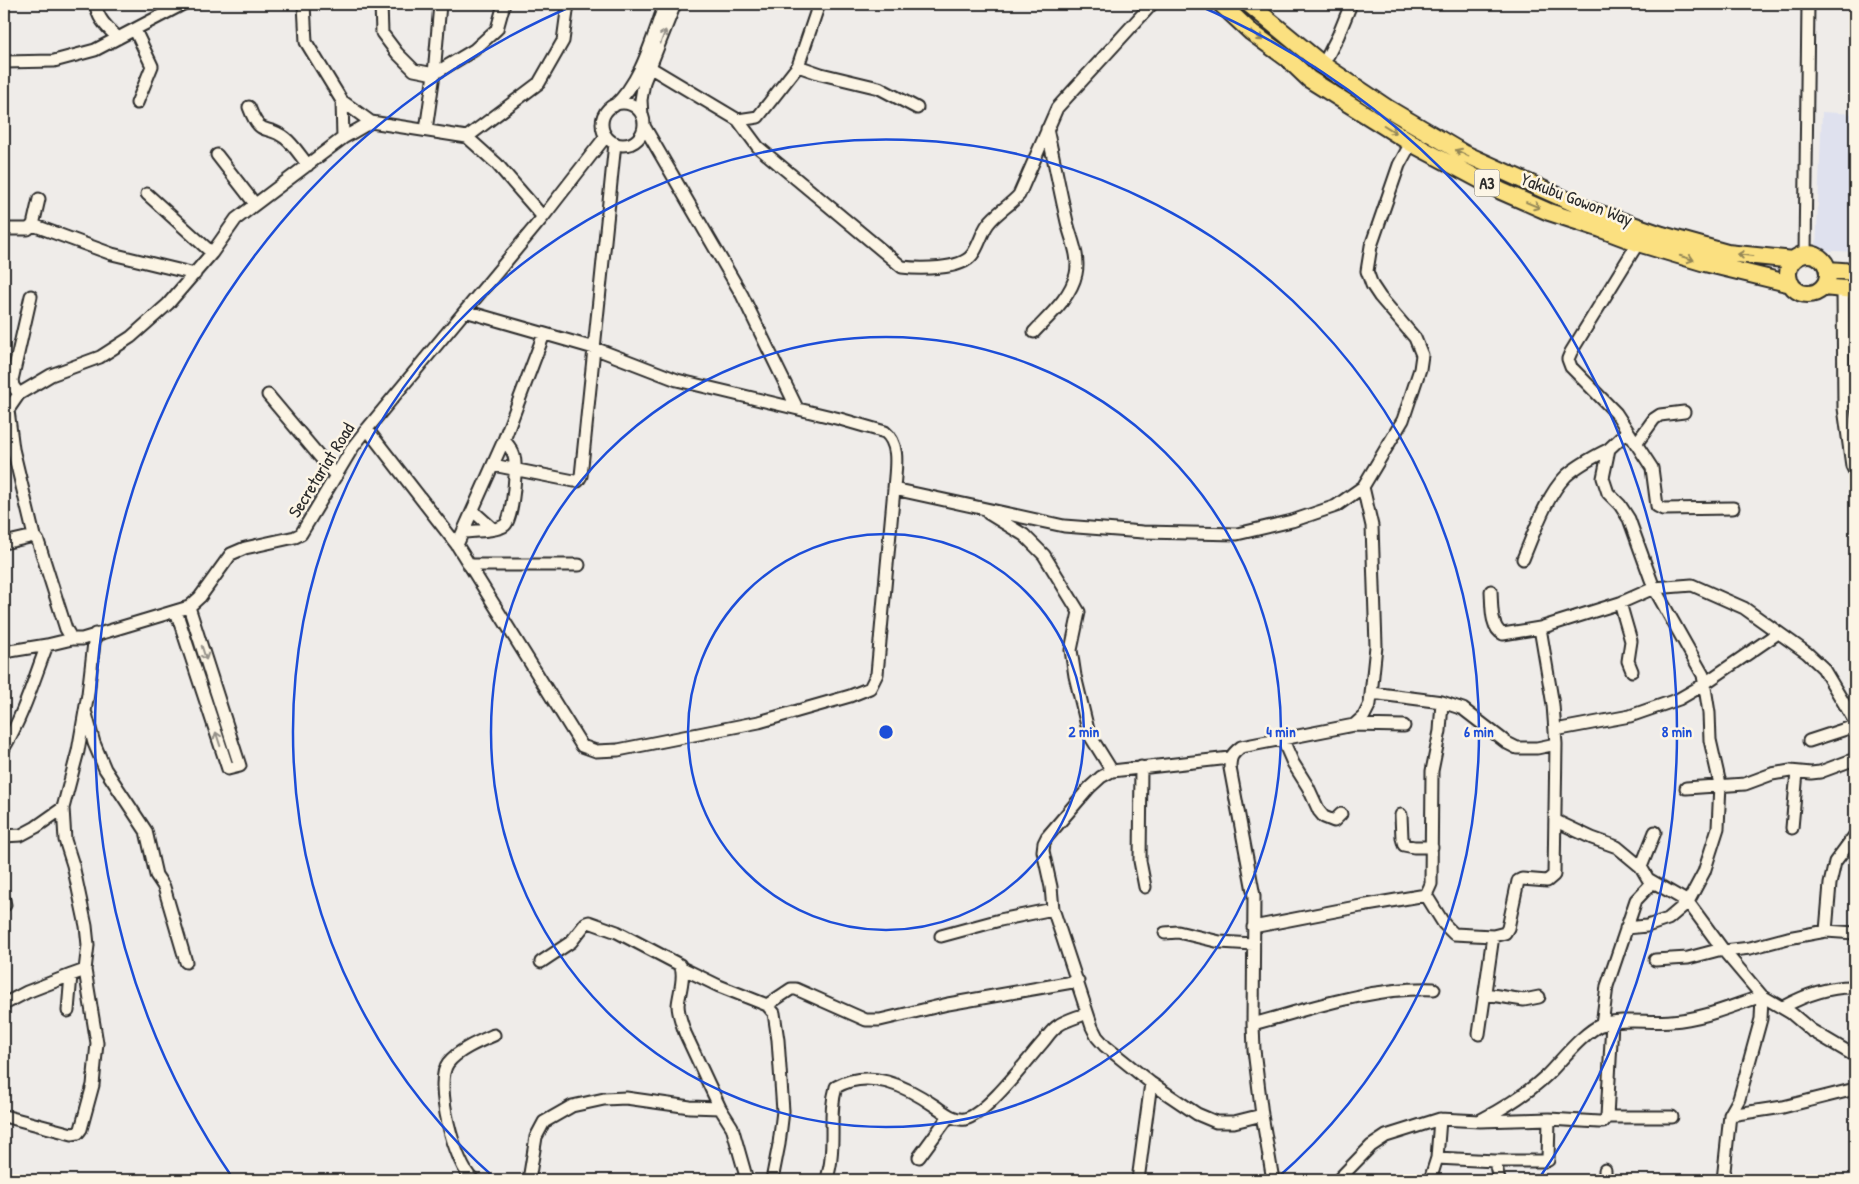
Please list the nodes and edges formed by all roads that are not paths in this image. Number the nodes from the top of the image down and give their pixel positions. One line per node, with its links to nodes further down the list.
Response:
1 (96, 4): 18 (street)
2 (183, 4): 17 (street)
3 (304, 4): 24 (street)
4 (381, 4): 23 (street)
5 (440, 4): 23 (street)
6 (504, 4): 23 (street)
7 (560, 4): 8 (street)
8 (568, 4): 34 (street)
9 (665, 4): 26 (street)
10 (676, 4): 22 (street, one-way to 10)
11 (819, 4): 21 (street)
12 (1152, 4): 32 (street)
13 (1221, 4): 37 (highway, Yakubu Gowon Way / A3, one-way to 37)
14 (1249, 4): 20 (highway, Yakubu Gowon Way / A3)
15 (1350, 4): 20 (street)
16 (1808, 4): 48 (street)
17 (135, 30): 18 (street); 25 (street)
18 (118, 38): 19 (street)
19 (4, 62)
20 (1323, 65): 48 (highway, Yakubu Gowon Way / A3, one-way to 20)
21 (798, 66): 28 (street); 29 (street)
22 (651, 68): 29 (street); 30 (street)
23 (434, 74): 33 (street)
24 (342, 101): 31 (street); 35 (street)
25 (137, 103)
26 (612, 107): 30 (street); 36 (street)
27 (249, 108): 39 (street)
28 (917, 108)
29 (738, 120): 32 (street)
30 (643, 121): 36 (street); 63 (street)
31 (371, 122): 33 (street); 35 (street)
32 (1047, 129): 57 (street)
33 (426, 130): 34 (street)
34 (467, 137): 43 (street)
35 (343, 138): 39 (street)
36 (610, 139): 43 (street, Secretariat Road); 59 (street)
37 (1411, 143): 46 (highway, Yakubu Gowon Way / A3, one-way to 46); 75 (street)
38 (217, 155): 42 (street)
39 (308, 165): 42 (street)
40 (147, 194): 47 (street)
41 (39, 199): 44 (street)
42 (255, 204): 47 (street)
43 (543, 217): 56 (street, Secretariat Road)
44 (33, 225): 45 (street); 51 (street)
45 (4, 229)
46 (1638, 243): 52 (highway, Yakubu Gowon Way / A3, one-way to 52); 67 (street)
47 (212, 253): 51 (street)
48 (1799, 257): 49 (highway); 52 (highway)
49 (1828, 270): 50 (highway); 53 (highway)
50 (1855, 272)
51 (195, 274): 60 (street)
52 (1791, 284): 53 (highway)
53 (1823, 287): 54 (highway)
54 (1849, 290): 64 (street)
55 (31, 296): 60 (street)
56 (465, 311): 58 (street); 66 (street, Secretariat Road)
57 (1034, 332)
58 (544, 334): 59 (street); 68 (street)
59 (594, 348): 63 (street); 72 (street)
60 (19, 394): 62 (street)
61 (268, 395): 74 (street)
62 (6, 405): 82 (street)
63 (797, 408): 76 (street)
64 (1850, 411): 73 (street)
65 (1684, 412): 69 (street)
66 (367, 429): 74 (street, Secretariat Road); 84 (street)
67 (1627, 432): 69 (street); 70 (street)
68 (504, 440): 71 (street); 72 (street)
69 (1636, 444): 77 (street)
70 (1609, 449): 85 (street); 88 (street)
71 (493, 466): 72 (street); 79 (street)
72 (514, 470): 80 (street)
73 (1855, 472)
74 (336, 476): 91 (street, Secretariat Road)
75 (1363, 487): 78 (street); 101 (street)
76 (894, 489): 78 (street); 86 (street)
77 (1733, 508)
78 (981, 509): 116 (street)
79 (473, 511): 80 (street); 81 (street)
80 (492, 528): 81 (street)
81 (463, 532): 84 (street)
82 (34, 536): 83 (street); 96 (street)
83 (4, 543)
84 (457, 545): 86 (street)
85 (1523, 559)
86 (469, 564): 87 (street)
87 (579, 565)
88 (1654, 588): 90 (street); 94 (street); 100 (street)
89 (1491, 590): 93 (street)
90 (1620, 603): 93 (street); 99 (street)
91 (189, 607): 92 (street); 92 (street, one-way to 92)
92 (176, 611): 95 (street)
93 (1540, 628): 108 (street)
94 (1778, 633): 100 (street); 104 (street)
95 (95, 634): 96 (street); 103 (street)
96 (72, 639): 97 (street)
97 (47, 645): 98 (street); 112 (street)
98 (4, 652)
99 (1632, 671)
100 (1705, 683): 108 (street); 118 (street)
101 (1372, 693): 102 (street); 105 (street)
102 (1442, 702): 111 (street); 128 (street)
103 (85, 710): 120 (street); 145 (street)
104 (1855, 722)
105 (1354, 725): 106 (street); 109 (street)
106 (1404, 726)
107 (1855, 726): 110 (street)
108 (1555, 730): 111 (street)
109 (1282, 738): 113 (street); 121 (street)
110 (1809, 741)
111 (1556, 744): 123 (street)
112 (4, 748)
113 (1230, 758): 115 (street); 135 (street)
114 (1855, 759): 117 (street)
115 (1141, 766): 116 (street); 131 (street)
116 (1112, 771): 134 (street)
117 (1797, 772): 118 (street); 124 (street)
118 (1720, 784): 119 (street); 133 (street)
119 (1686, 788)
120 (63, 808): 127 (street); 148 (street)
121 (1341, 814)
122 (1401, 815): 128 (street)
123 (1556, 821): 129 (street); 141 (street)
124 (1792, 828)
125 (1655, 832): 129 (street)
126 (1855, 835): 137 (street)
127 (4, 836)
128 (1432, 847): 132 (street)
129 (1641, 867): 130 (street)
130 (1653, 882): 133 (street); 136 (street)
131 (1145, 887)
132 (1426, 895): 135 (street); 141 (street)
133 (1688, 902): 136 (street); 143 (street)
134 (1052, 909): 140 (street); 150 (street)
135 (1253, 926): 142 (street)
136 (1626, 928): 161 (street)
137 (1826, 931): 139 (street); 143 (street)
138 (1165, 933): 142 (street)
139 (1855, 933)
140 (941, 936)
141 (1493, 936): 153 (street)
142 (1253, 944): 162 (street)
143 (1723, 950): 144 (street); 154 (street)
144 (1655, 960)
145 (186, 962)
146 (540, 962): 147 (street)
147 (682, 968): 157 (street); 168 (street)
148 (85, 970): 149 (street); 170 (street)
149 (72, 975): 156 (street); 159 (street)
150 (1078, 981): 157 (street); 160 (street)
151 (1855, 986): 158 (street)
152 (1434, 988): 162 (street)
153 (1485, 994): 155 (street); 163 (street)
154 (1762, 996): 158 (street); 161 (street); 169 (street)
155 (1539, 997)
156 (4, 1004)
157 (766, 1006): 184 (street)
158 (1783, 1007): 165 (street)
159 (68, 1011)
160 (1086, 1013): 166 (street); 171 (street)
161 (1607, 1023): 174 (street); 177 (street)
162 (1253, 1024): 172 (street)
163 (1479, 1034)
164 (494, 1035): 181 (street)
165 (1855, 1056)
166 (1151, 1083): 172 (street); 186 (street)
167 (1855, 1089): 169 (street)
168 (720, 1108): 182 (street); 183 (street)
169 (1730, 1115): 191 (street)
170 (4, 1116)
171 (949, 1116): 178 (street); 185 (street)
172 (1262, 1116): 187 (street)
173 (1672, 1117): 174 (street)
174 (1607, 1118): 176 (street)
175 (1440, 1119): 177 (street); 179 (street); 188 (street)
176 (1549, 1119): 177 (street); 180 (street)
177 (1480, 1121)
178 (919, 1157)
179 (1437, 1158): 180 (street); 189 (street)
180 (1495, 1161): 190 (street)
181 (473, 1180)
182 (529, 1180)
183 (747, 1180)
184 (772, 1180)
185 (827, 1180)
186 (1138, 1180)
187 (1273, 1180)
188 (1338, 1180)
189 (1430, 1180)
190 (1499, 1180)
191 (1723, 1180)

